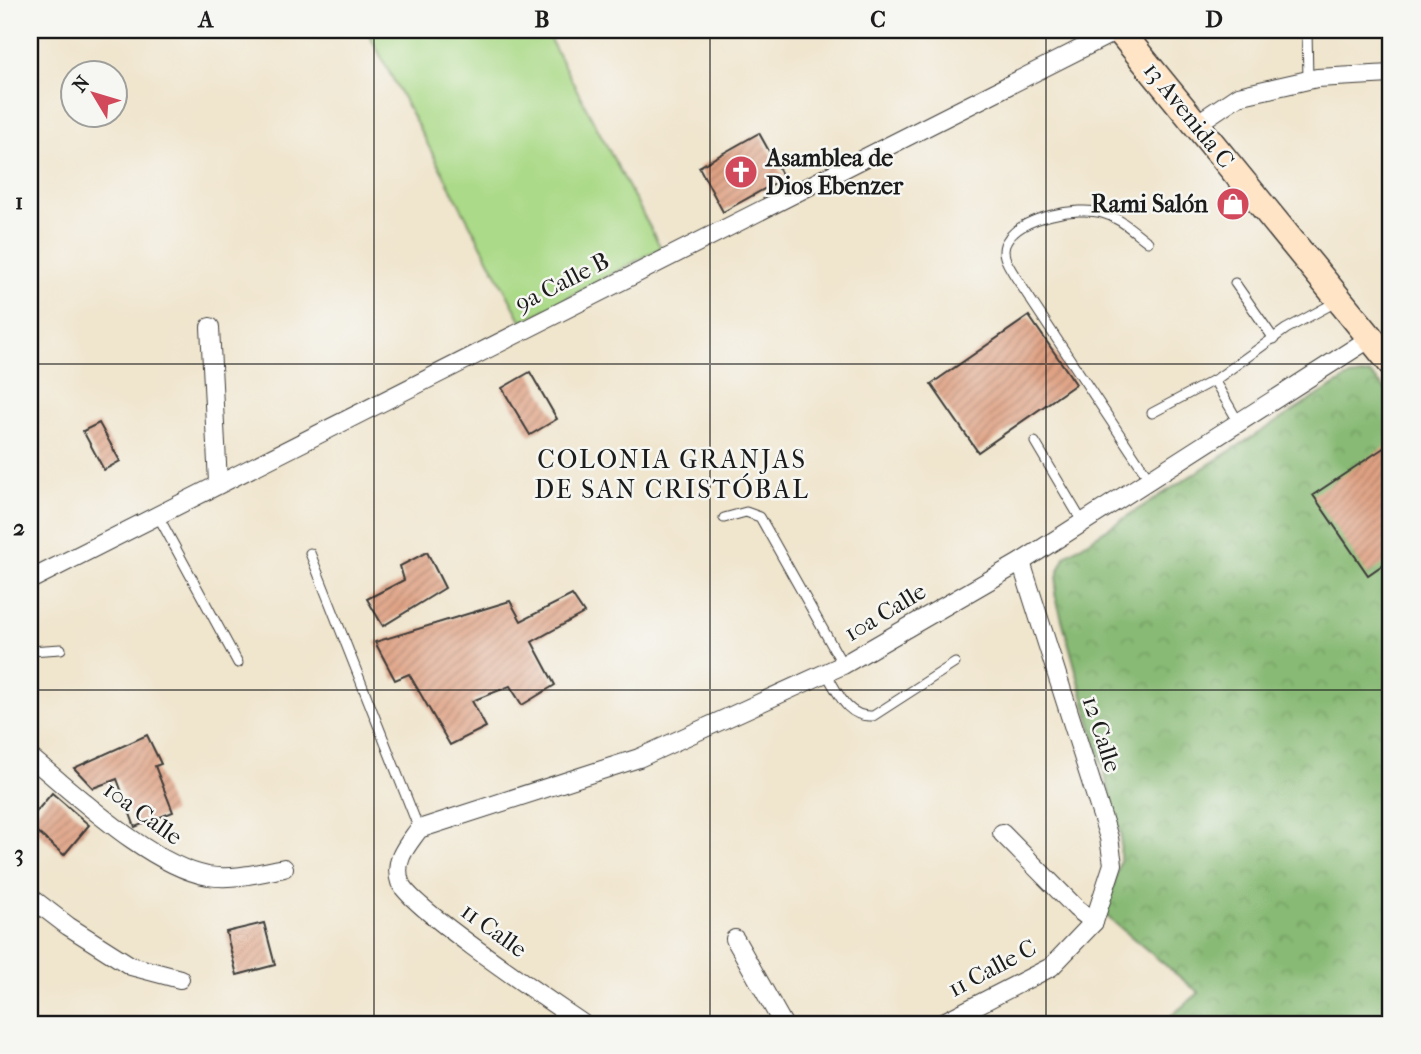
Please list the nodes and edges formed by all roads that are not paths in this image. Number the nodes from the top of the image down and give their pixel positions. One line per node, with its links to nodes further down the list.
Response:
1 (1119, 30): 5 (street, 13 Avenida C); 18 (street, 9a Calle B)
2 (1307, 30): 4 (lane)
3 (1391, 74): 4 (street)
4 (1308, 80): 5 (street)
5 (1198, 123): 8 (street, 13 Avenida C)
6 (1148, 242): 17 (lane)
7 (1235, 284): 10 (lane)
8 (1339, 300): 10 (lane); 11 (street, 13 Avenida C)
9 (210, 327): 18 (street)
10 (1274, 339): 13 (lane)
11 (1370, 339): 12 (street, 13 Avenida C); 15 (street, 10a Calle)
12 (1391, 363)
13 (1214, 380): 14 (lane); 15 (lane)
14 (1152, 413)
15 (1238, 423): 17 (street, 10a Calle)
16 (1035, 442): 21 (lane)
17 (1150, 480): 21 (street, 10a Calle)
18 (218, 483): 19 (street, 9a Calle B)
19 (157, 514): 24 (street, 9a Calle B); 27 (lane)
20 (724, 518): 29 (lane)
21 (1083, 523): 23 (street, 10a Calle)
22 (310, 553): 32 (lane)
23 (1021, 562): 29 (street, 10a Calle); 36 (street, 12 Calle)
24 (30, 580)
25 (61, 649): 26 (lane)
26 (30, 650)
27 (238, 663)
28 (955, 663): 30 (lane)
29 (843, 665): 30 (street, 10a Calle)
30 (826, 673): 32 (street, 10a Calle)
31 (30, 757): 34 (street, 10a Calle)
32 (419, 829): 39 (street, 11 Calle)
33 (1002, 833): 36 (street)
34 (284, 868)
35 (30, 897): 38 (street)
36 (1094, 922): 41 (street, 11 Calle C)
37 (735, 939): 40 (street)
38 (180, 979)
39 (583, 1024)
40 (783, 1024)
41 (940, 1024)

